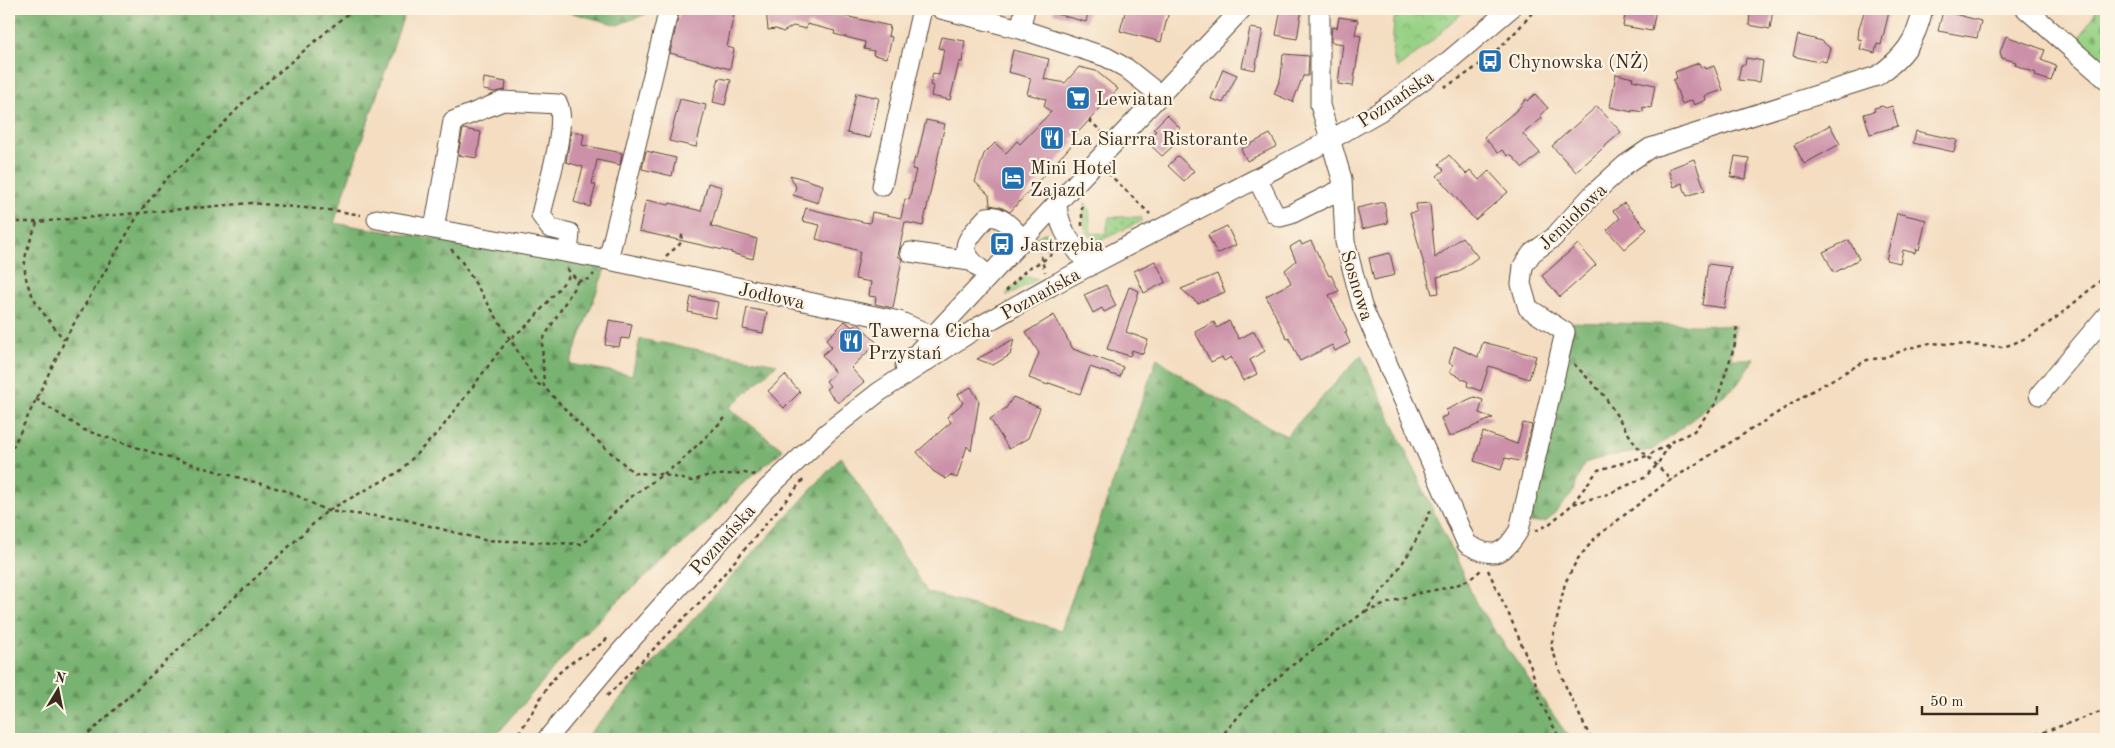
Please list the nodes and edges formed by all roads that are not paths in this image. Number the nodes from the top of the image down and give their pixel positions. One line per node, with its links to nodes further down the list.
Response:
1 (668, 9): 23 (street)
2 (922, 9): 15 (street)
3 (941, 9): 10 (street)
4 (1025, 9): 10 (street)
5 (1242, 9): 12 (street)
6 (1320, 9): 13 (street, Sosnowa)
7 (1510, 9): 13 (street, Poznańska)
8 (1923, 9): 31 (street, Jemiołowa)
9 (2026, 9): 11 (street)
10 (1020, 29): 12 (street)
11 (2106, 79)
12 (1160, 95): 17 (street)
13 (1330, 140): 14 (street, Poznańska); 16 (street, Sosnowa)
14 (1257, 178): 16 (street); 25 (street, Poznańska)
15 (882, 186)
16 (1342, 189): 31 (street, Sosnowa)
17 (1057, 203): 20 (street); 25 (street)
18 (378, 219): 19 (street, Jodłowa)
19 (434, 229): 22 (street, Jodłowa); 22 (street)
20 (1030, 242): 24 (street); 26 (street)
21 (910, 252): 24 (street)
22 (568, 253): 23 (street, Jodłowa)
23 (608, 260): 28 (street, Jodłowa)
24 (970, 261): 26 (street)
25 (1089, 267): 29 (street, Poznańska)
26 (989, 276): 28 (street)
27 (2106, 316): 30 (street)
28 (933, 336): 29 (street)
29 (879, 392): 32 (street, Poznańska)
30 (2039, 395)
31 (1467, 544)
32 (547, 739)

